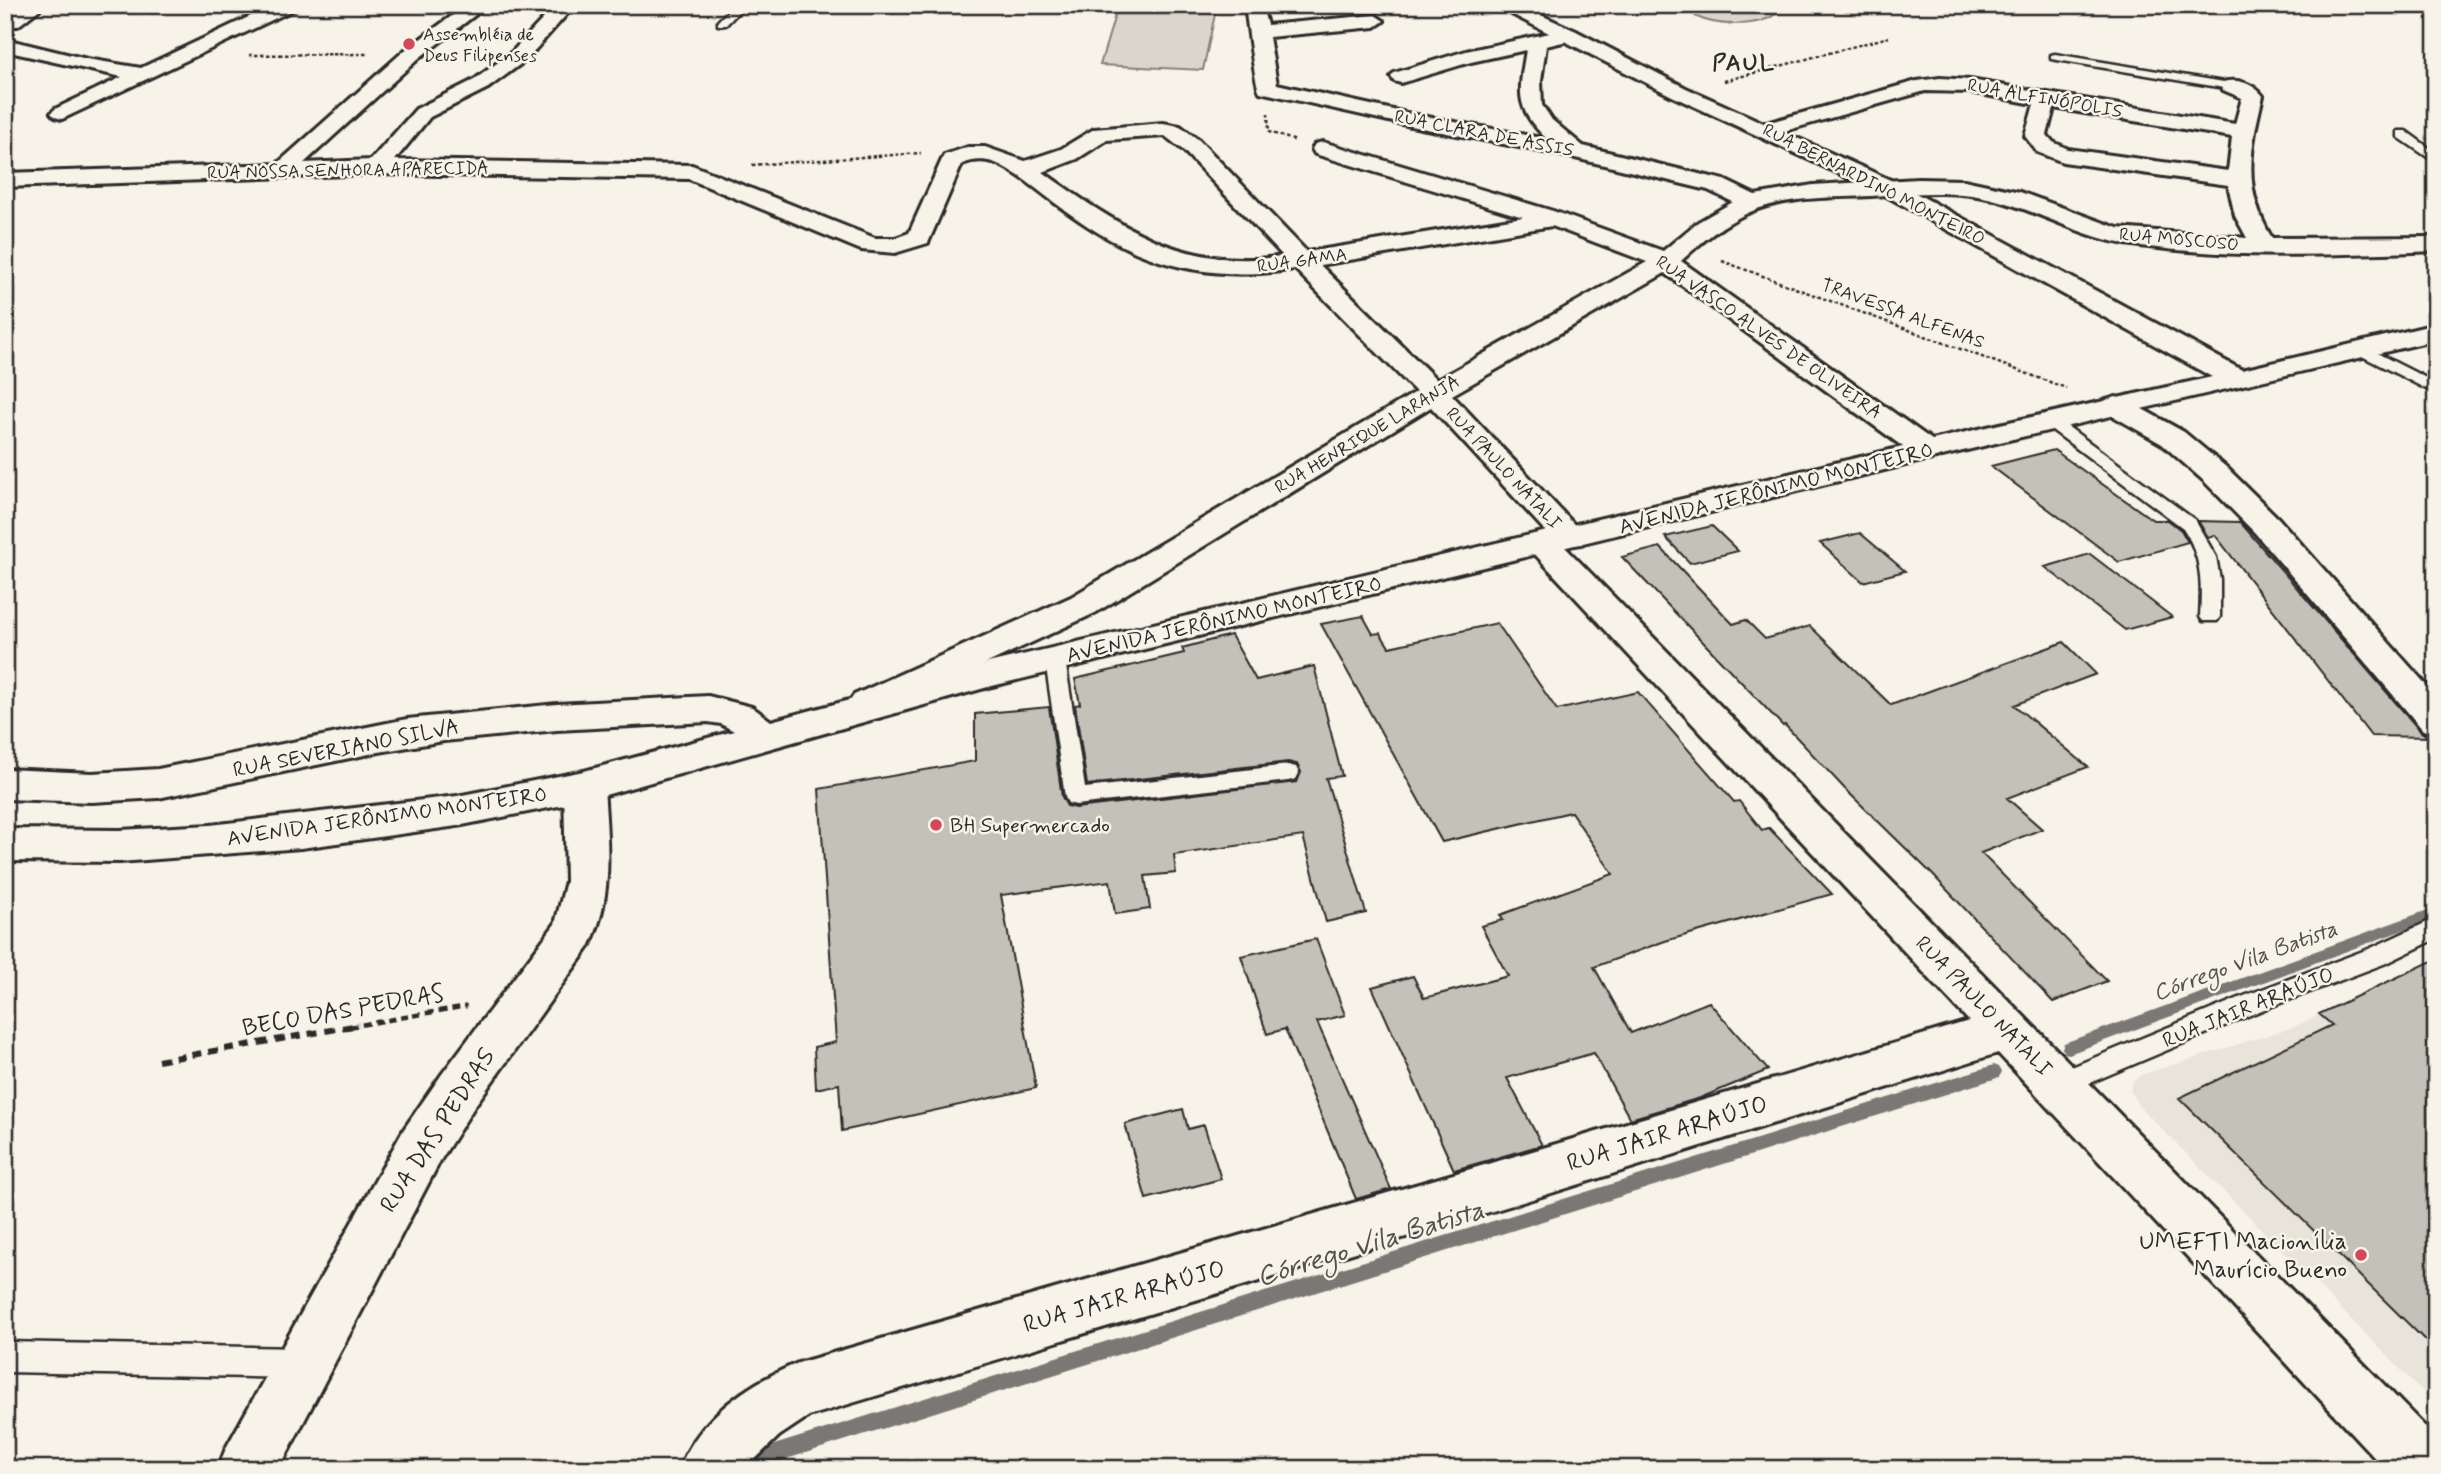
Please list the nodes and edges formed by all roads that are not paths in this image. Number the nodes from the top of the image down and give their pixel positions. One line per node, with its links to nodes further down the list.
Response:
1 (36, 5): 8 (street)
2 (289, 5): 14 (street)
3 (479, 5): 28 (street)
4 (566, 5): 26 (street)
5 (740, 5): 9 (lane)
6 (1503, 5): 10 (street, RUA BERNARDINO MONTEIRO)
7 (1375, 20): 24 (street, RUA CLARA DE ASSIS)
8 (11, 22)
9 (722, 23)
10 (1569, 35): 11 (street); 20 (street, RUA BERNARDINO MONTEIRO)
11 (1537, 41): 15 (street); 24 (street)
12 (5, 45): 14 (street)
13 (2055, 57): 16 (lane)
14 (143, 74): 19 (street)
15 (1401, 77)
16 (2230, 86): 21 (street)
17 (2046, 100): 20 (street, RUA ALFINÓPOLIS); 21 (street, RUA ALFINÓPOLIS); 30 (street)
18 (1862, 109): 20 (street)
19 (62, 113)
20 (1772, 132): 31 (street, RUA BERNARDINO MONTEIRO)
21 (2243, 132): 30 (street)
22 (2402, 134): 25 (lane)
23 (1323, 149): 33 (street, RUA VASCO ALVES DE OLIVEIRA)
24 (1575, 151): 32 (street, RUA CLARA DE ASSIS)
25 (2436, 159)
26 (377, 167): 27 (street, RUA NOSSA SENHORA APARECIDA); 28 (street, RUA NOSSA SENHORA APARECIDA)
27 (1023, 167): 37 (street, RUA GAMA); 37 (street, RUA PAULO NATALI)
28 (284, 169): 29 (street, RUA NOSSA SENHORA APARECIDA)
29 (5, 180)
30 (2240, 180): 35 (street)
31 (1889, 188): 32 (street, RUA HENRIQUE LARANJA); 35 (street, RUA MOSCOSO); 40 (street, RUA BERNARDINO MONTEIRO)
32 (1752, 203): 36 (street, RUA HENRIQUE LARANJA)
33 (1552, 219): 36 (street, RUA VASCO ALVES DE OLIVEIRA); 37 (street, RUA GAMA)
34 (2436, 244): 35 (street, RUA MOSCOSO)
35 (2264, 246)
36 (1673, 254): 42 (street, RUA HENRIQUE LARANJA); 45 (street, RUA VASCO ALVES DE OLIVEIRA)
37 (1304, 262): 42 (street, RUA PAULO NATALI)
38 (2436, 332): 39 (street, AVENIDA JERÔNIMO MONTEIRO)
39 (2359, 349): 40 (street, AVENIDA JERÔNIMO MONTEIRO); 41 (lane)
40 (2237, 379): 43 (street, AVENIDA JERÔNIMO MONTEIRO)
41 (2436, 389)
42 (1434, 393): 46 (street, RUA PAULO NATALI); 50 (street, RUA HENRIQUE LARANJA)
43 (2116, 406): 44 (street, AVENIDA JERÔNIMO MONTEIRO); 49 (street)
44 (2050, 421): 45 (street, AVENIDA JERÔNIMO MONTEIRO); 47 (lane)
45 (1928, 451): 46 (street, AVENIDA JERÔNIMO MONTEIRO)
46 (1557, 540): 48 (street, AVENIDA JERÔNIMO MONTEIRO); 57 (street, RUA PAULO NATALI)
47 (2210, 617)
48 (1055, 660): 50 (street, AVENIDA JERÔNIMO MONTEIRO); 52 (lane)
49 (2429, 704)
50 (850, 712): 51 (street, AVENIDA JERÔNIMO MONTEIRO)
51 (762, 737): 53 (street, RUA SEVERIANO SILVA); 54 (street, AVENIDA JERÔNIMO MONTEIRO)
52 (1288, 773)
53 (5, 784)
54 (584, 786): 55 (street, AVENIDA JERÔNIMO MONTEIRO); 60 (street, RUA DAS PEDRAS)
55 (5, 845)
56 (2436, 928): 58 (lane, RUA JAIR ARAÚJO)
57 (2007, 1030): 58 (street, RUA PAULO NATALI); 62 (street, RUA JAIR ARAÚJO)
58 (2059, 1084): 63 (street, RUA PAULO NATALI)
59 (5, 1357): 60 (lane)
60 (303, 1363): 61 (street, RUA DAS PEDRAS)
61 (247, 1469)
62 (708, 1469)
63 (2425, 1469)

